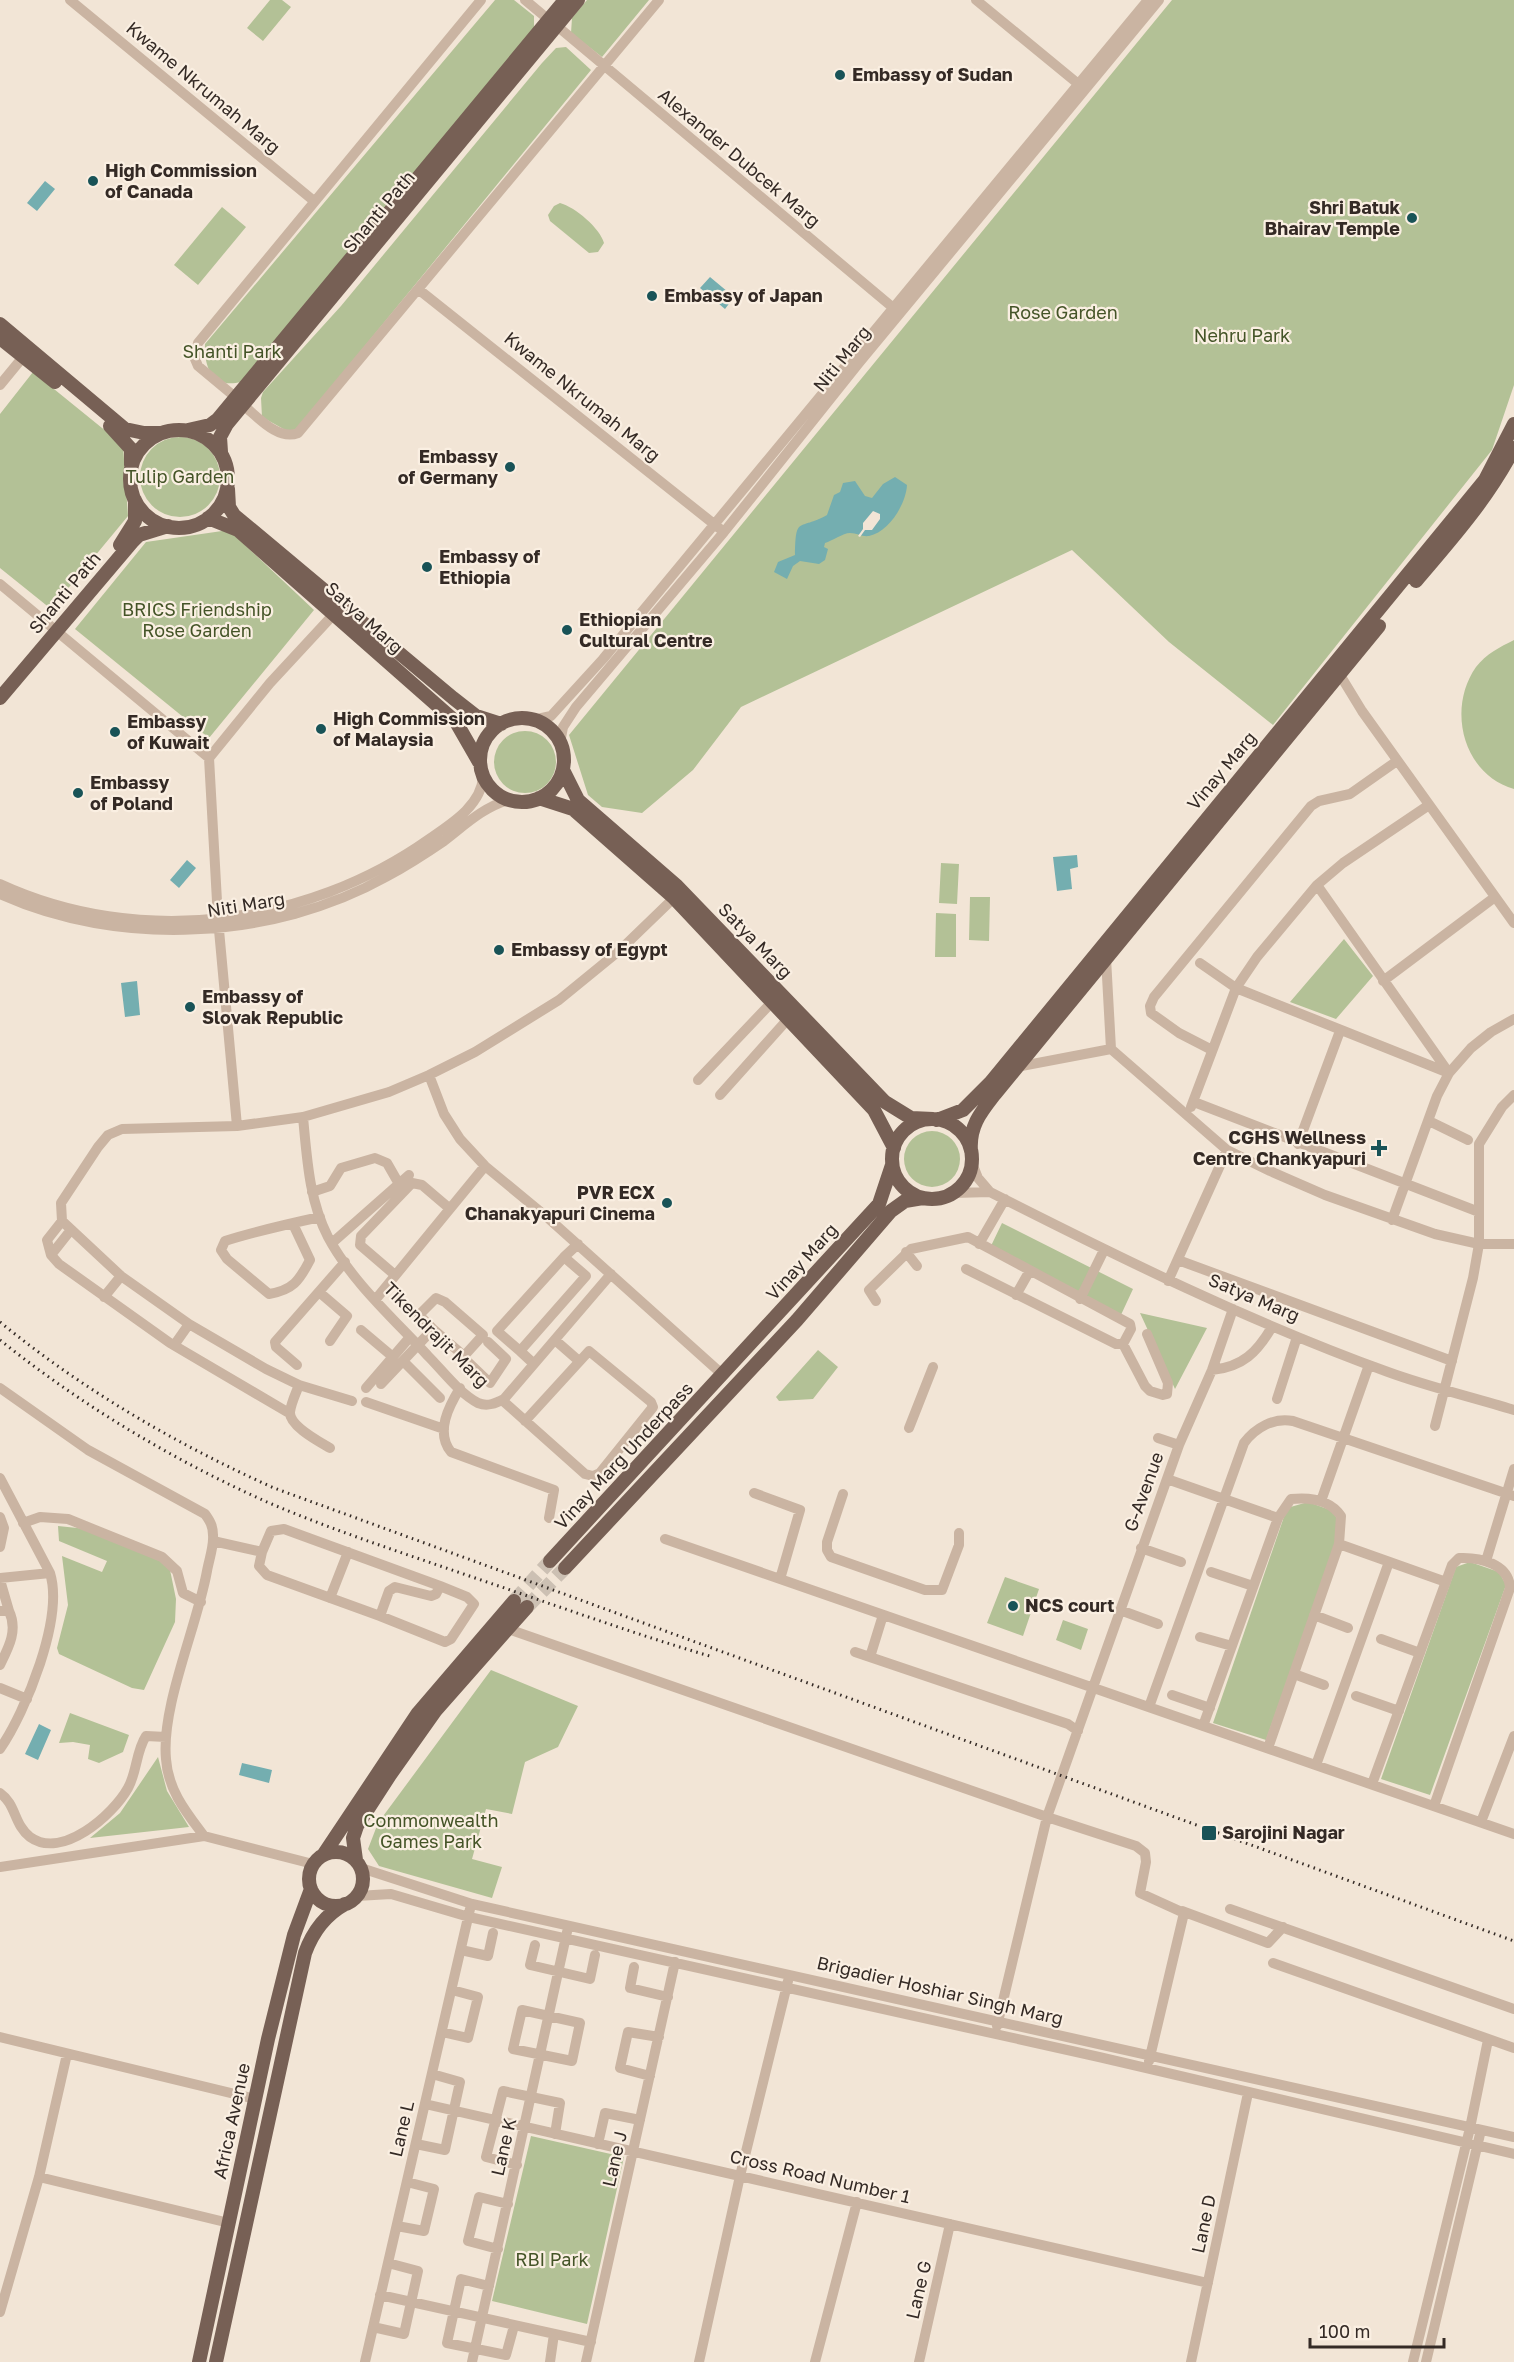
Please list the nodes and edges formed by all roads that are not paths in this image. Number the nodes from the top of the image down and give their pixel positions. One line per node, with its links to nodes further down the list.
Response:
1 (70, 0): 13 (street, Kwame Nkrumah Marg)
2 (481, 0): 13 (street)
3 (525, 0): 10 (street, Alexander Dubcek Marg)
4 (564, 0): 10 (main road, Shanti Path)
5 (578, 0): 10 (main road, Shanti Path)
6 (659, 0): 11 (street)
7 (976, 0): 12 (street)
8 (1148, 0): 12 (street, Niti Marg)
9 (1159, 0): 12 (street, Niti Marg)
10 (553, 23): 11 (street, Alexander Dubcek Marg); 20 (main road, Shanti Path)
11 (604, 66): 14 (street); 15 (street, Alexander Dubcek Marg)
12 (1081, 86): 15 (street, Niti Marg)
13 (314, 201): 20 (street)
14 (418, 289): 20 (street); 31 (street, Kwame Nkrumah Marg)
15 (896, 311): 31 (street, Niti Marg)
16 (0, 324): 23 (main road)
17 (0, 338): 18 (main road)
18 (23, 357): 19 (street); 26 (main road)
19 (0, 385)
20 (238, 401): 22 (main road, Shanti Path); 25 (main road, Shanti Path)
21 (1514, 424): 35 (main road, Vinay Marg)
22 (188, 430): 23 (main road); 25 (main road)
23 (161, 433): 26 (main road)
24 (1514, 448): 35 (main road, Vinay Marg)
25 (221, 452): 27 (main road)
26 (131, 470): 28 (main road)
27 (228, 489): 29 (main road); 39 (main road, Satya Marg)
28 (135, 499): 30 (main road); 34 (main road, Shanti Path)
29 (208, 518): 30 (main road); 33 (main road, Satya Marg)
30 (168, 526): 34 (main road, Shanti Path)
31 (719, 529): 38 (street, Niti Marg); 40 (street, Niti Marg)
32 (0, 584): 34 (street)
33 (333, 615): 41 (street); 43 (main road, Satya Marg)
34 (54, 630): 36 (main road, Shanti Path); 37 (main road, Shanti Path); 41 (street)
35 (1337, 670): 42 (street); 55 (main road, Vinay Marg); 74 (main road, Vinay Marg)
36 (0, 690)
37 (0, 698)
38 (533, 720): 39 (main road); 40 (main road)
39 (501, 724): 43 (main road)
40 (560, 743): 44 (main road)
41 (209, 758): 54 (street)
42 (1397, 761): 47 (street); 64 (street)
43 (481, 769): 46 (main road); 54 (street, Niti Marg)
44 (562, 770): 45 (main road); 51 (main road, Satya Marg)
45 (539, 798): 46 (main road); 51 (main road, Satya Marg)
46 (508, 800): 54 (street, Niti Marg)
47 (1429, 805): 49 (street); 52 (street)
48 (0, 884): 54 (street, Niti Marg)
49 (1317, 885): 57 (street); 58 (street)
50 (0, 894): 54 (street, Niti Marg)
51 (678, 894): 59 (main road, Satya Marg); 67 (street); 74 (main road, Satya Marg)
52 (1496, 897): 53 (street); 57 (street)
53 (1514, 923)
54 (218, 924): 76 (street)
55 (1107, 958): 63 (street); 65 (main road, Vinay Marg)
56 (1200, 963): 58 (street)
57 (1383, 981): 66 (street)
58 (1236, 988): 62 (street); 64 (street)
59 (772, 1002): 60 (main road, Satya Marg); 68 (street)
60 (788, 1019): 69 (street); 79 (main road, Satya Marg)
61 (1514, 1019): 66 (street)
62 (1340, 1031): 66 (street); 78 (street)
63 (1111, 1049): 65 (street); 72 (street)
64 (1212, 1050): 71 (street)
65 (1016, 1067): 81 (main road, Vinay Marg)
66 (1449, 1073): 75 (street)
67 (429, 1076): 73 (street); 83 (street)
68 (698, 1080)
69 (720, 1095)
70 (1514, 1095): 93 (street)
71 (1194, 1102): 72 (street); 78 (street)
72 (1186, 1115): 80 (street)
73 (303, 1117): 76 (street); 87 (street, Tikendrajit Marg)
74 (935, 1119): 79 (main road); 81 (main road)
75 (1429, 1121): 77 (street); 86 (street)
76 (237, 1126): 96 (street)
77 (1468, 1140)
78 (1298, 1144): 86 (street)
79 (894, 1148): 82 (main road)
80 (1227, 1150): 95 (street); 108 (street)
81 (972, 1157): 88 (street); 89 (main road)
82 (892, 1165): 90 (main road); 147 (main road, Vinay Marg)
83 (485, 1166): 92 (street); 100 (street)
84 (409, 1175): 85 (street)
85 (399, 1184): 87 (street); 99 (street)
86 (1406, 1184): 93 (street); 95 (street)
87 (312, 1191): 94 (street, Tikendrajit Marg)
88 (990, 1192): 89 (street, Satya Marg); 91 (street, Satya Marg)
89 (954, 1193): 90 (main road)
90 (923, 1198): 151 (main road, Vinay Marg)
91 (1005, 1199): 101 (street); 104 (street, Satya Marg)
92 (449, 1208): 114 (street); 114 (street)
93 (1479, 1212): 102 (street)
94 (320, 1217): 97 (street); 99 (street, Tikendrajit Marg)
95 (1392, 1220): 102 (street)
96 (62, 1221): 98 (street); 106 (street)
97 (293, 1224): 97 (street)
98 (70, 1231): 106 (street); 115 (street)
99 (332, 1243): 109 (street, Tikendrajit Marg)
100 (578, 1244): 107 (street); 113 (street)
101 (979, 1244): 105 (street); 112 (street)
102 (1479, 1244): 103 (street); 140 (street)
103 (1514, 1244)
104 (1104, 1250): 116 (street, Satya Marg); 121 (street)
105 (906, 1252): 110 (street); 122 (street)
106 (51, 1254): 119 (street)
107 (564, 1257): 136 (street); 136 (street)
108 (1178, 1260): 116 (street); 140 (street)
109 (345, 1262): 117 (street); 120 (street, Tikendrajit Marg)
110 (917, 1266)
111 (966, 1269): 118 (street)
112 (1029, 1272): 118 (street); 121 (street)
113 (611, 1274): 130 (street, Tikendrajit Marg); 147 (street)
114 (395, 1275): 120 (street)
115 (121, 1276): 119 (street); 124 (street)
116 (1167, 1281): 123 (street, Satya Marg)
117 (319, 1292): 131 (street); 142 (street)
118 (1016, 1295): 135 (street)
119 (104, 1297): 134 (street)
120 (376, 1299): 132 (street, Tikendrajit Marg)
121 (1080, 1299): 135 (street)
122 (876, 1301)
123 (1233, 1309): 125 (street, Satya Marg); 146 (street, G-Avenue)
124 (189, 1324): 134 (street); 149 (street)
125 (1272, 1327): 129 (street, Satya Marg); 146 (street)
126 (433, 1329): 126 (street); 132 (street)
127 (362, 1330): 137 (street)
128 (1147, 1334): 135 (street)
129 (1297, 1337): 143 (street, Satya Marg); 157 (street)
130 (555, 1340): 139 (street); 141 (street, Tikendrajit Marg)
131 (330, 1341)
132 (414, 1341): 137 (street); 154 (street, Tikendrajit Marg)
133 (488, 1342): 144 (street)
134 (175, 1344): 162 (street)
135 (1123, 1344)
136 (520, 1351): 141 (street)
137 (398, 1359): 150 (street); 153 (street); 156 (street)
138 (466, 1360): 144 (street)
139 (579, 1361): 163 (street); 163 (street)
140 (1452, 1361): 155 (street)
141 (534, 1364): 148 (street, Tikendrajit Marg)
142 (297, 1365)
143 (1369, 1365): 155 (street, Satya Marg); 167 (street)
144 (502, 1367): 148 (street)
145 (933, 1367): 165 (street)
146 (1212, 1370): 169 (street, G-Avenue)
147 (723, 1375): 192 (main road, Vinay Marg Underpass)
148 (519, 1381): 158 (street, Tikendrajit Marg)
149 (299, 1384): 159 (street); 162 (street)
150 (381, 1384)
151 (737, 1384): 195 (main road, Vinay Marg Underpass)
152 (0, 1388): 185 (street)
153 (366, 1388)
154 (460, 1388): 158 (street, Tikendrajit Marg); 166 (street)
155 (1444, 1389): 161 (street, Satya Marg); 164 (street)
156 (441, 1398)
157 (1277, 1399)
158 (502, 1400): 163 (street)
159 (352, 1401)
160 (366, 1402): 166 (street)
161 (1514, 1410)
162 (289, 1413): 170 (street)
163 (525, 1421)
164 (1435, 1426)
165 (909, 1428)
166 (444, 1429): 180 (street)
167 (1343, 1437): 176 (street); 177 (street); 178 (street)
168 (1158, 1438): 169 (street)
169 (1179, 1445): 173 (street, G-Avenue)
170 (330, 1448)
171 (1514, 1468): 176 (street)
172 (0, 1478): 182 (street)
173 (1167, 1479): 177 (street); 188 (street, G-Avenue)
174 (754, 1493): 199 (street)
175 (843, 1494): 183 (street)
176 (1510, 1495): 191 (street)
177 (1224, 1498): 181 (street); 231 (street)
178 (1321, 1502): 181 (street); 186 (street)
179 (0, 1518): 187 (street)
180 (549, 1518)
181 (1278, 1518): 202 (street)
182 (23, 1522): 197 (street); 205 (street)
183 (958, 1533)
184 (665, 1539): 199 (street)
185 (213, 1541): 189 (street); 205 (street)
186 (1339, 1544): 194 (street); 212 (street)
187 (0, 1547)
188 (1141, 1548): 193 (street); 208 (street, G-Avenue)
189 (262, 1552): 190 (street); 203 (street)
190 (348, 1552): 201 (street); 203 (street)
191 (1486, 1561): 200 (street); 206 (street)
192 (550, 1562)
193 (1181, 1562)
194 (1389, 1562): 200 (street); 240 (street)
195 (565, 1568)
196 (1211, 1572): 202 (street)
197 (50, 1573): 198 (street); 230 (street)
198 (0, 1579): 209 (street)
199 (780, 1579): 210 (street)
200 (1446, 1582): 221 (street)
201 (440, 1586): 211 (street); 211 (street)
202 (1253, 1586): 218 (street)
203 (330, 1598): 211 (street)
204 (514, 1601): 249 (main road)
205 (201, 1602): 237 (street)
206 (1510, 1603): 244 (street)
207 (527, 1607): 215 (main road)
208 (1120, 1610): 213 (street); 227 (street, G-Avenue)
209 (5, 1611): 219 (street)
210 (884, 1615): 222 (street); 227 (street)
211 (380, 1616)
212 (1314, 1616): 214 (street); 224 (street)
213 (1158, 1624)
214 (1348, 1628)
215 (508, 1629): 245 (street); 251 (main road)
216 (1200, 1636): 218 (street)
217 (1381, 1639): 221 (street)
218 (1232, 1646): 232 (street)
219 (4, 1647): 223 (street)
220 (855, 1652): 222 (street)
221 (1420, 1653): 233 (street)
222 (870, 1657): 235 (street)
223 (0, 1665)
224 (1294, 1674): 225 (street); 238 (street)
225 (1324, 1685)
226 (0, 1688): 230 (street)
227 (1092, 1688): 231 (street); 235 (street, G-Avenue)
228 (1172, 1695): 232 (street)
229 (1356, 1696): 233 (street)
230 (27, 1699): 239 (street)
231 (1149, 1707): 234 (street)
232 (1210, 1708): 234 (street)
233 (1399, 1710): 242 (street)
234 (1203, 1726): 238 (street)
235 (1078, 1731): 245 (street, G-Avenue)
236 (1514, 1736): 241 (street)
237 (166, 1737): 243 (street); 248 (street)
238 (1268, 1748): 240 (street)
239 (0, 1749)
240 (1316, 1765): 242 (street)
241 (1509, 1766): 246 (street)
242 (1372, 1784): 244 (street)
243 (0, 1793)
244 (1434, 1806): 246 (street)
245 (1047, 1817): 257 (street); 276 (street, G-Avenue)
246 (1481, 1822): 247 (street)
247 (1514, 1834)
248 (204, 1836): 250 (street); 252 (street)
249 (324, 1854): 250 (main road); 251 (main road)
250 (313, 1864): 253 (main road)
251 (358, 1864): 254 (main road); 255 (street, Brigadier Hoshiar Singh Marg)
252 (0, 1867)
253 (310, 1890): 254 (main road); 291 (main road, Africa Avenue)
254 (351, 1900): 258 (street, Brigadier Hoshiar Singh Marg); 329 (main road, Africa Avenue)
255 (472, 1904): 258 (street, Lane L); 259 (street, Brigadier Hoshiar Singh Marg)
256 (1230, 1909): 260 (street)
257 (1182, 1911): 260 (street); 285 (street)
258 (469, 1917): 262 (street, Brigadier Hoshiar Singh Marg); 264 (street, Lane L)
259 (569, 1926): 262 (street, Lane K); 270 (street, Brigadier Hoshiar Singh Marg)
260 (1283, 1927): 274 (street)
261 (493, 1933): 264 (street)
262 (566, 1938): 266 (street, Brigadier Hoshiar Singh Marg); 269 (street, Lane K)
263 (535, 1945): 269 (street)
264 (461, 1950): 272 (street, Lane L)
265 (595, 1955): 269 (street)
266 (675, 1962): 271 (street, Brigadier Hoshiar Singh Marg); 273 (street, Lane J)
267 (1273, 1963): 281 (street)
268 (634, 1967): 273 (street)
269 (559, 1972): 275 (street, Lane K)
270 (789, 1975): 271 (street); 276 (street, Brigadier Hoshiar Singh Marg)
271 (786, 1987): 278 (street, Brigadier Hoshiar Singh Marg); 306 (street)
272 (452, 1990): 277 (street, Lane L); 277 (street)
273 (668, 1997): 280 (street, Lane J)
274 (1514, 2009)
275 (549, 2016): 284 (street, Lane K); 284 (street); 284 (street)
276 (998, 2021): 278 (street, G-Avenue); 285 (street, Brigadier Hoshiar Singh Marg)
277 (442, 2032): 287 (street, Lane L)
278 (995, 2033): 286 (street, Brigadier Hoshiar Singh Marg)
279 (0, 2037): 283 (street)
280 (659, 2037): 288 (street, Lane J); 288 (street)
281 (1488, 2040): 282 (street); 297 (street)
282 (1514, 2048)
283 (67, 2054): 291 (street); 307 (street)
284 (541, 2055): 290 (street, Lane K)
285 (1150, 2057): 286 (street); 297 (street, Brigadier Hoshiar Singh Marg)
286 (1148, 2069): 289 (street, Brigadier Hoshiar Singh Marg)
287 (432, 2074): 292 (street, Lane L); 293 (street)
288 (650, 2076): 295 (street, Lane J)
289 (1248, 2093): 302 (street, Brigadier Hoshiar Singh Marg); 316 (street, Lane D)
290 (532, 2096): 294 (street); 296 (street, Lane K); 298 (street)
291 (255, 2099): 311 (main road, Africa Avenue)
292 (425, 2104): 293 (street, Cross Road Number 1); 300 (street, Lane L)
293 (454, 2110): 294 (street, Cross Road Number 1); 300 (street)
294 (496, 2120): 296 (street, Cross Road Number 1); 305 (street)
295 (640, 2120): 301 (street); 303 (street, Lane J)
296 (526, 2127): 298 (street, Cross Road Number 1); 305 (street, Lane K)
297 (1476, 2129): 299 (street, Brigadier Hoshiar Singh Marg); 302 (street)
298 (555, 2134): 301 (street, Cross Road Number 1)
299 (1514, 2138)
300 (416, 2144): 308 (street, Lane L)
301 (598, 2144): 303 (street, Cross Road Number 1)
302 (1472, 2145): 304 (street, Brigadier Hoshiar Singh Marg); 338 (street); 339 (street)
303 (633, 2152): 306 (street, Cross Road Number 1); 326 (street, Lane J)
304 (1514, 2154)
305 (517, 2165): 310 (street, Lane K)
306 (740, 2176): 309 (street, Cross Road Number 1); 334 (street)
307 (39, 2177): 311 (street); 320 (street)
308 (407, 2181): 313 (street, Lane L); 313 (street)
309 (857, 2202): 312 (street, Cross Road Number 1); 335 (street)
310 (508, 2204): 314 (street, Lane K); 314 (street)
311 (229, 2223): 328 (main road, Africa Avenue)
312 (950, 2224): 316 (street, Cross Road Number 1); 336 (street, Lane G)
313 (397, 2226): 315 (street, Lane L)
314 (498, 2249): 317 (street, Lane K)
315 (388, 2263): 318 (street, Lane L); 319 (street)
316 (1208, 2283): 337 (street, Lane D)
317 (489, 2286): 321 (street); 322 (street, Lane K)
318 (380, 2295): 319 (street); 324 (street, Lane L)
319 (411, 2302): 321 (street); 324 (street)
320 (0, 2312)
321 (454, 2313): 322 (street); 327 (street)
322 (482, 2319): 323 (street); 327 (street, Lane K)
323 (514, 2326): 325 (street); 327 (street)
324 (373, 2327): 330 (street, Lane L)
325 (554, 2334): 326 (street); 332 (street)
326 (591, 2342): 333 (street, Lane J)
327 (475, 2349): 331 (street, Lane K)
328 (199, 2362)
329 (216, 2362)
330 (365, 2362)
331 (472, 2362)
332 (550, 2362)
333 (586, 2362)
334 (699, 2362)
335 (815, 2362)
336 (919, 2362)
337 (1191, 2362)
338 (1413, 2362)
339 (1426, 2362)

